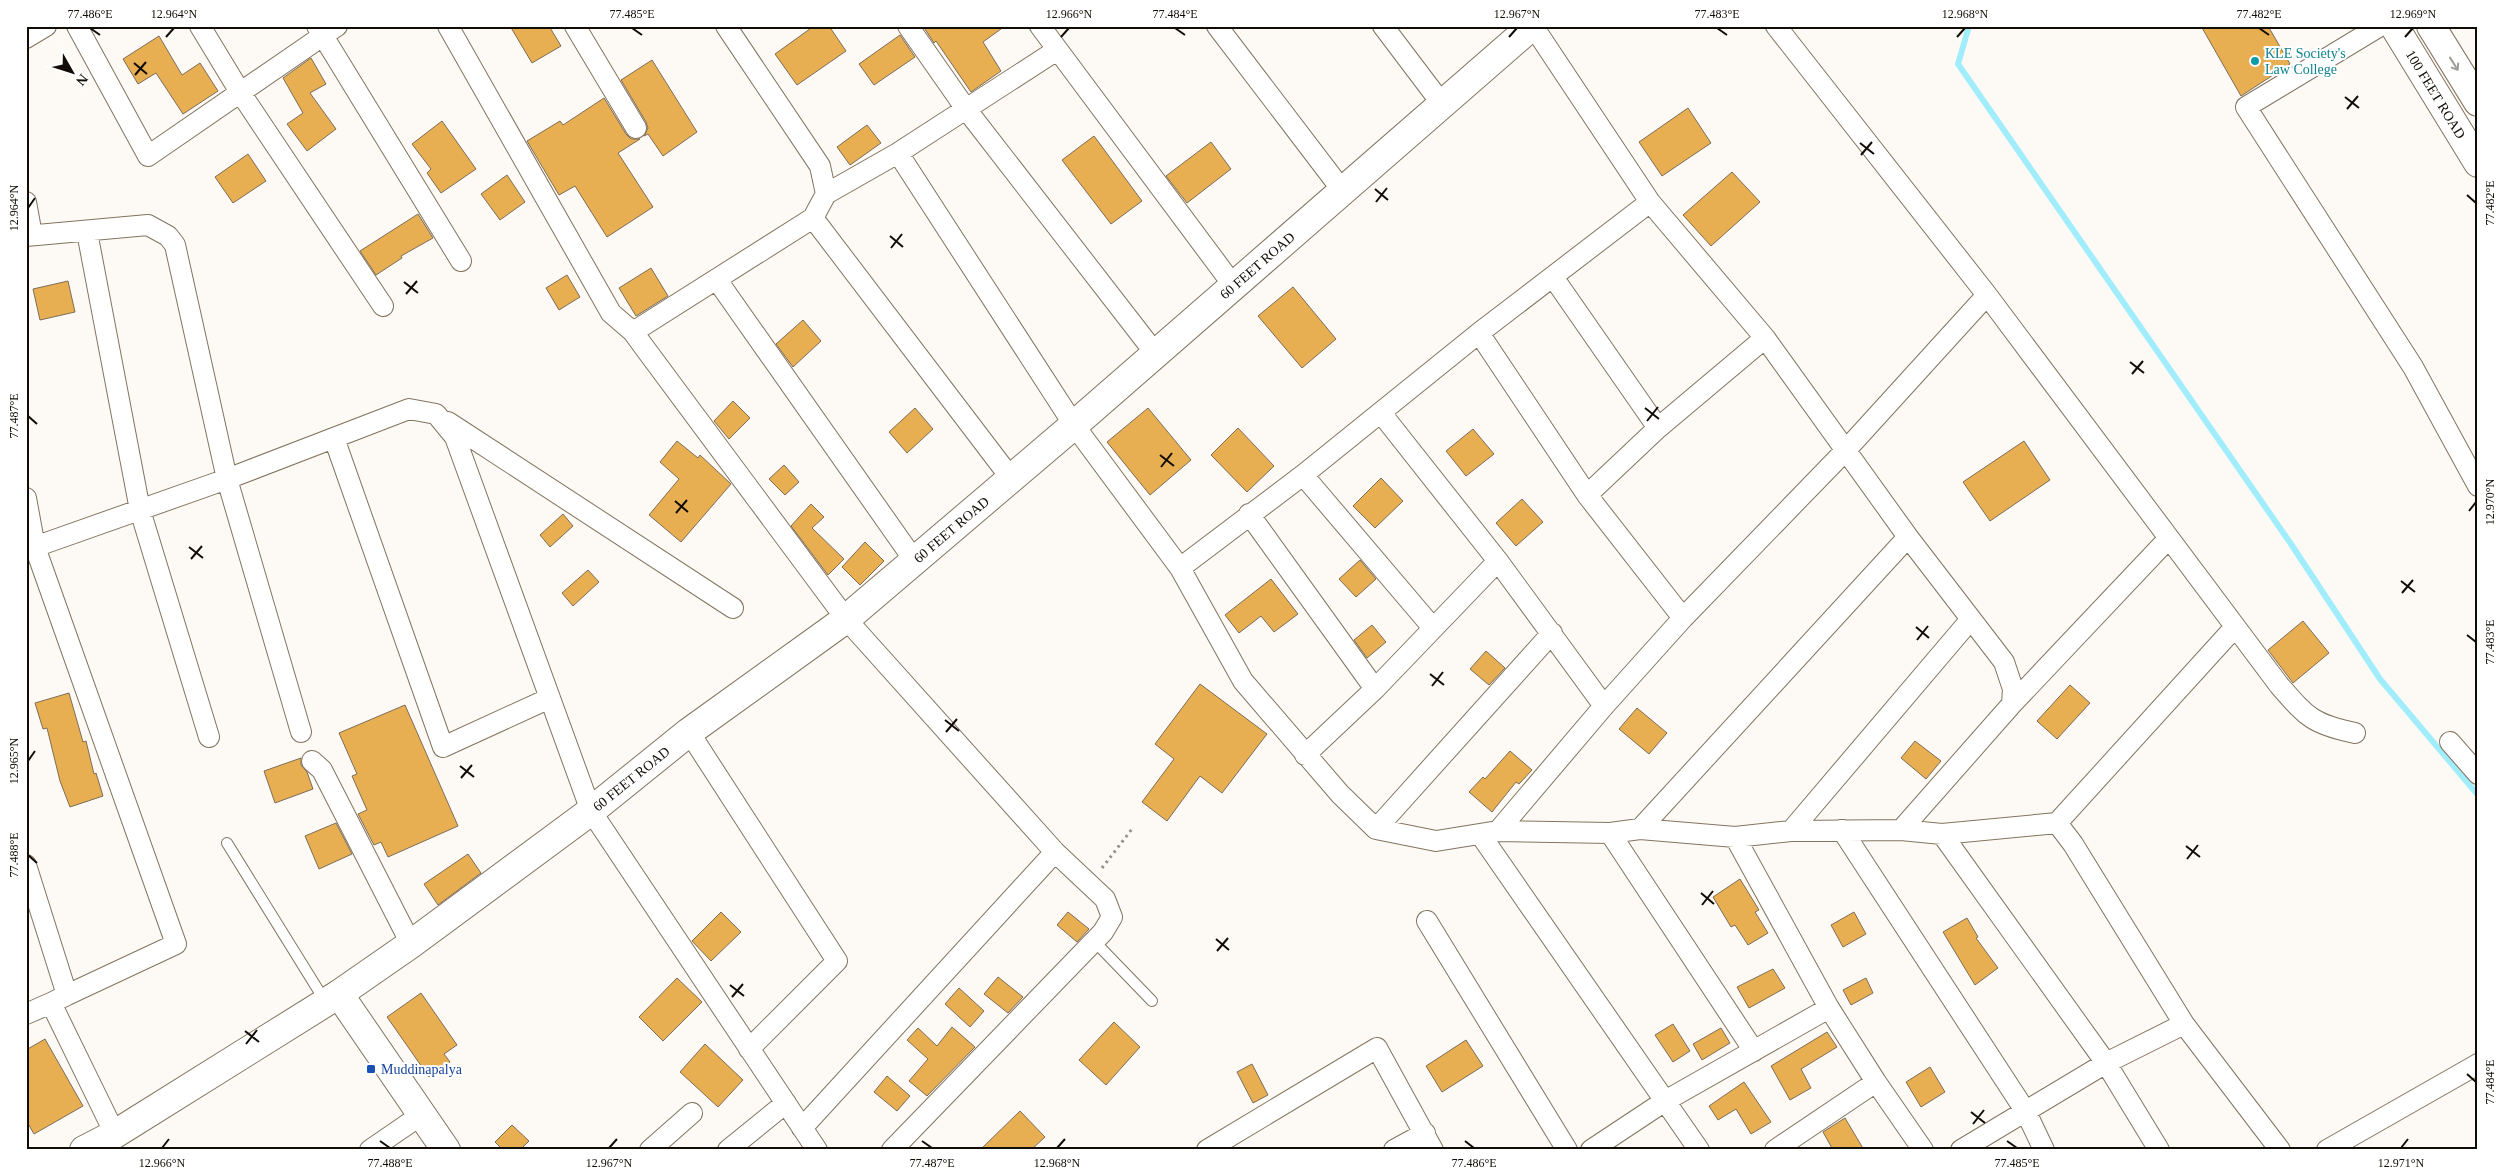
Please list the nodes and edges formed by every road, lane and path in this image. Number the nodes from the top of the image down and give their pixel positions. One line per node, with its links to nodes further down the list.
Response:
1 (46, 26): 17 (street)
2 (77, 26): 19 (street)
3 (200, 26): 19 (street)
4 (448, 26): 39 (street)
5 (575, 26): 23 (street)
6 (726, 26): 27 (street)
7 (908, 26): 22 (street)
8 (1040, 26): 18 (street)
9 (1217, 26): 26 (street)
10 (1383, 26): 21 (street)
11 (1533, 26): 21 (street, 60 FEET ROAD); 29 (street)
12 (1776, 26): 37 (street)
13 (2380, 26): 52 (street)
14 (2394, 26): 25 (street, 100 FEET ROAD)
15 (2431, 26): 20 (street, one-way to 20)
16 (326, 30): 19 (street); 33 (street)
17 (26, 38)
18 (1057, 50): 22 (street); 36 (street)
19 (240, 92): 38 (street)
20 (2478, 102)
21 (1442, 104): 26 (street, 60 FEET ROAD)
22 (966, 109): 24 (street); 42 (street)
23 (636, 128)
24 (898, 153): 27 (street); 45 (street)
25 (2478, 163)
26 (1342, 190): 36 (street, 60 FEET ROAD)
27 (826, 194): 30 (street)
28 (26, 202): 32 (street)
29 (1650, 202): 34 (street); 41 (street)
30 (813, 218): 35 (street); 50 (street)
31 (87, 232): 32 (street); 51 (street); 55 (street)
32 (29, 236)
33 (461, 261)
34 (1553, 277): 40 (street); 46 (street)
35 (717, 280): 39 (street); 60 (street)
36 (1233, 285): 42 (street, 60 FEET ROAD)
37 (1987, 295): 48 (street); 58 (street)
38 (383, 306)
39 (632, 332): 64 (street)
40 (1479, 332): 43 (street); 53 (street)
41 (1766, 338): 46 (street); 48 (street)
42 (1155, 353): 45 (street, 60 FEET ROAD)
43 (1381, 413): 49 (street); 61 (street)
44 (436, 414): 47 (street); 63 (street); 71 (street)
45 (1074, 425): 50 (street, 60 FEET ROAD); 62 (street)
46 (1658, 428): 53 (street)
47 (334, 438): 51 (street); 71 (street)
48 (1846, 450): 57 (street); 65 (street)
49 (1303, 475): 56 (street); 68 (street)
50 (1010, 477): 60 (street, 60 FEET ROAD)
51 (227, 479): 55 (street); 74 (street)
52 (2478, 486)
53 (1587, 496): 65 (street)
54 (26, 498): 59 (street)
55 (140, 510): 59 (street); 77 (street)
56 (1250, 514): 62 (street); 70 (street)
57 (1908, 537): 66 (street); 86 (street)
58 (2168, 538): 67 (street); 72 (street)
59 (31, 548): 102 (street)
60 (914, 560): 64 (street, 60 FEET ROAD)
61 (1498, 560): 68 (street); 69 (street)
62 (1180, 568): 79 (street)
63 (733, 608)
64 (846, 618): 75 (street, 60 FEET ROAD); 95 (street)
65 (1683, 618): 73 (street)
66 (1971, 620): 72 (street); 89 (street)
67 (2236, 627): 76 (street); 83 (street)
68 (1433, 628): 70 (street)
69 (1552, 633): 73 (street); 85 (street)
70 (1374, 689): 79 (street)
71 (550, 698): 82 (street)
72 (2012, 704): 88 (street)
73 (1604, 706): 90 (street)
74 (301, 732)
75 (689, 732): 82 (street, 60 FEET ROAD); 107 (street)
76 (2355, 733)
77 (209, 737)
78 (2450, 742): 81 (street)
79 (1305, 755): 85 (street)
80 (312, 761): 100 (street)
81 (2478, 774)
82 (591, 811): 100 (street, 60 FEET ROAD); 107 (street)
83 (2057, 822): 92 (street); 106 (street)
84 (1132, 829): 97 (path)
85 (1376, 829): 90 (street)
86 (1640, 829): 91 (street); 93 (street)
87 (1842, 830): 88 (street); 89 (street); 114 (street)
88 (1901, 830): 92 (street)
89 (1791, 831): 93 (street)
90 (1489, 832): 91 (street); 112 (street)
91 (1610, 832): 108 (street)
92 (1942, 834): 109 (street)
93 (1735, 837): 104 (street)
94 (227, 843): 101 (lane)
95 (1055, 852): 97 (street); 117 (street)
96 (26, 865): 102 (street)
97 (1089, 885): 99 (street)
98 (1427, 921): 129 (street)
99 (1095, 942): 103 (lane); 126 (street)
100 (411, 944): 101 (street, 60 FEET ROAD)
101 (333, 998): 116 (street); 118 (street, 60 FEET ROAD)
102 (59, 999): 105 (street); 118 (street)
103 (1152, 1001)
104 (1829, 1008): 108 (street); 111 (street)
105 (26, 1014)
106 (2184, 1024): 109 (street); 137 (street)
107 (749, 1049): 113 (street)
108 (1754, 1051): 112 (street)
109 (2106, 1063): 114 (street); 136 (street)
110 (2478, 1064): 138 (street)
111 (1876, 1082): 132 (street); 133 (street)
112 (1665, 1101): 130 (street); 131 (street)
113 (786, 1103): 117 (street); 124 (street)
114 (2026, 1112): 134 (street); 135 (street)
115 (692, 1113): 123 (street)
116 (421, 1116): 121 (street); 122 (street)
117 (802, 1128): 125 (street)
118 (115, 1134): 120 (street, 60 FEET ROAD)
119 (1429, 1141): 127 (street); 128 (street)
120 (84, 1150)
121 (370, 1150)
122 (446, 1150)
123 (650, 1150)
124 (728, 1150)
125 (817, 1150)
126 (892, 1150)
127 (1207, 1150)
128 (1394, 1150)
129 (1567, 1150)
130 (1591, 1150)
131 (1698, 1150)
132 (1775, 1150)
133 (1924, 1150)
134 (1961, 1150)
135 (2044, 1150)
136 (2159, 1150)
137 (2280, 1150)
138 (2327, 1150)

